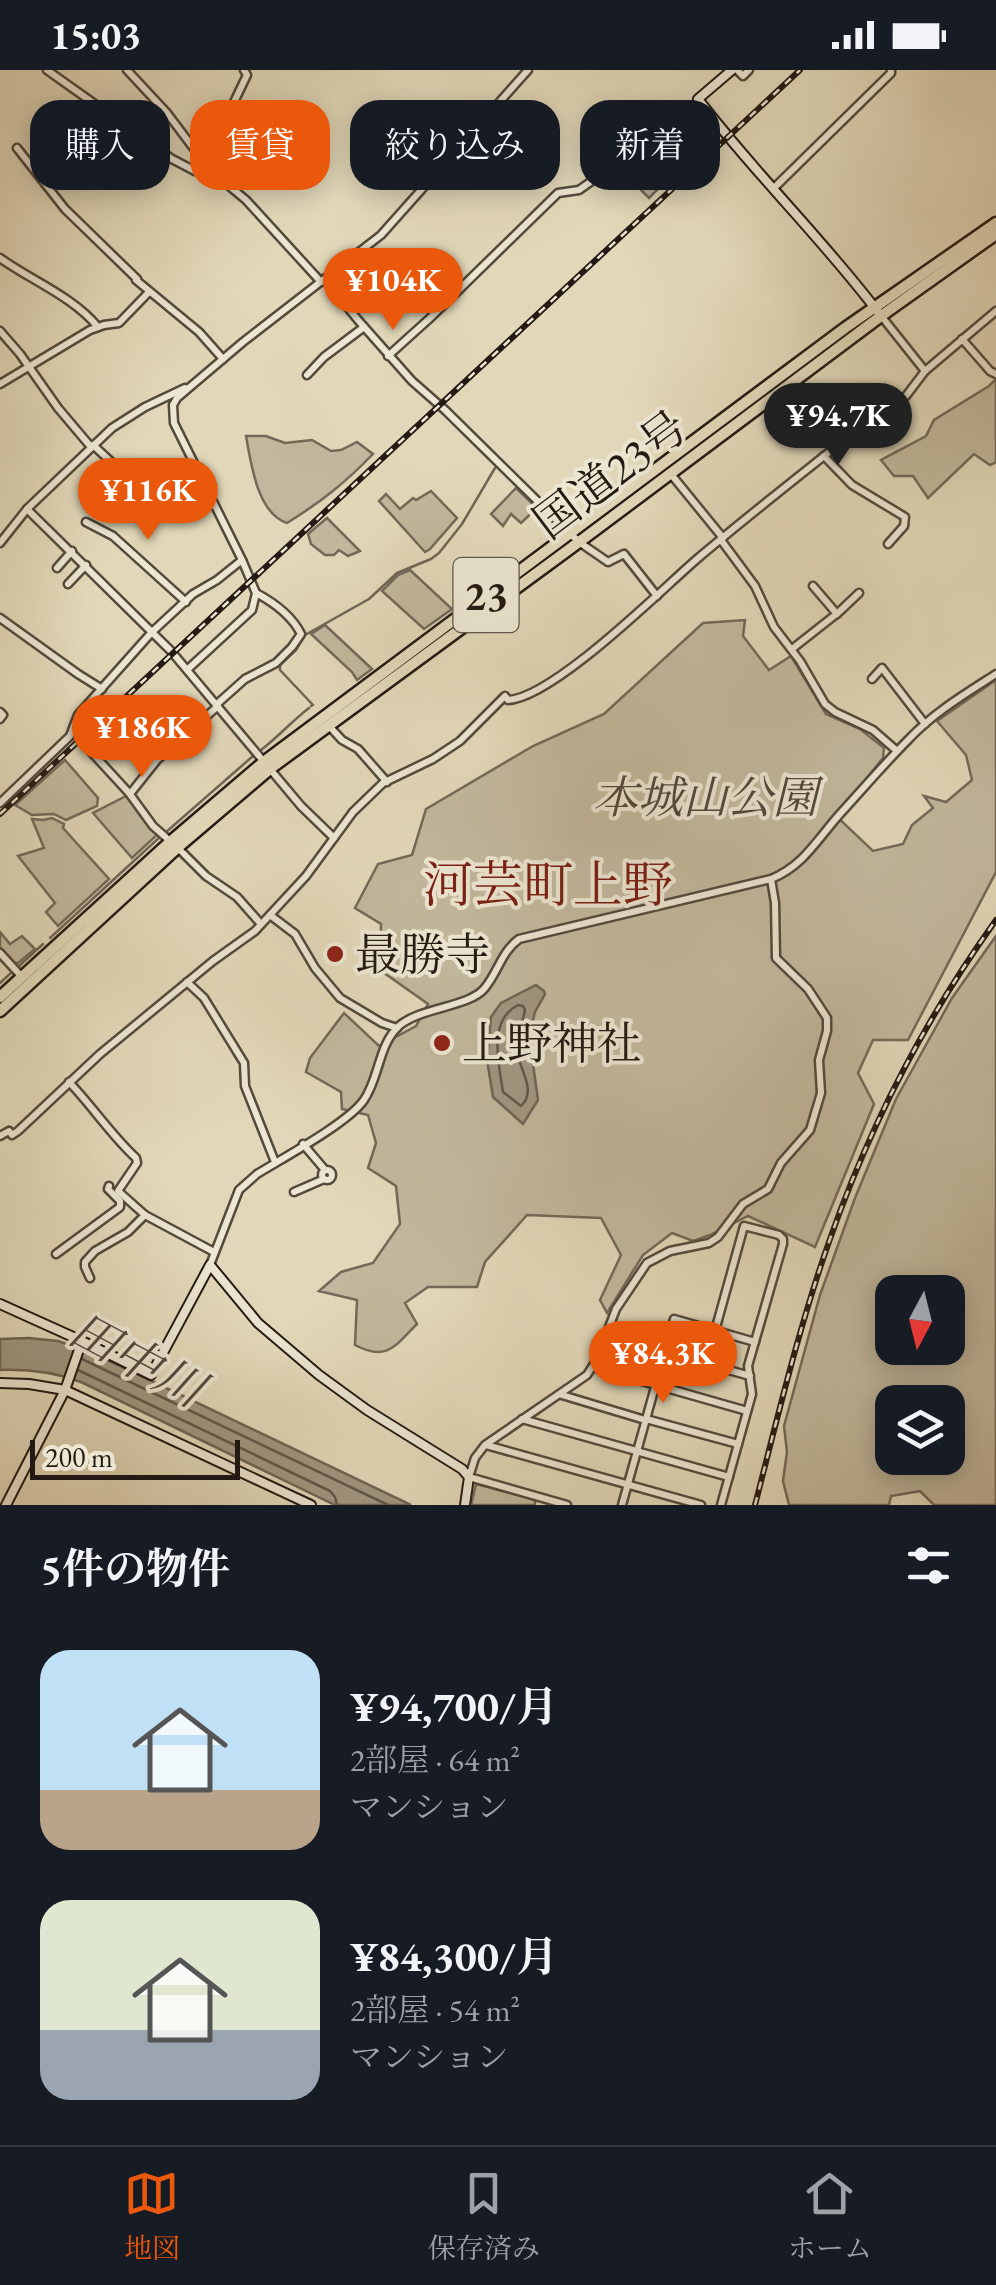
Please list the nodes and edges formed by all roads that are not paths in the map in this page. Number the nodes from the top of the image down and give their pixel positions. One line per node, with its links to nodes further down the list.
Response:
1 (48, 70): 11 (street)
2 (128, 70): 9 (street)
3 (528, 70): 18 (street)
4 (734, 70): 5 (street); 12 (street)
5 (749, 70)
6 (890, 70): 12 (street)
7 (245, 71): 8 (street)
8 (235, 100)
9 (190, 142)
10 (17, 148): 19 (street)
11 (190, 168)
12 (774, 188): 21 (street)
13 (580, 189): 26 (street)
14 (234, 190): 18 (street)
15 (996, 223): 21 (highway, 国道23号 / 23)
16 (996, 234): 21 (highway, 国道23号 / 23)
17 (0, 258): 22 (street)
18 (323, 280): 23 (street); 27 (street)
19 (150, 292): 22 (street); 27 (street)
20 (996, 311): 25 (street)
21 (878, 312): 29 (street); 36 (highway, 国道23号 / 23); 40 (highway, 国道23号 / 23)
22 (98, 327): 28 (street)
23 (364, 327): 26 (street); 30 (street)
24 (0, 330): 28 (street)
25 (962, 339): 29 (street); 31 (street)
26 (388, 356): 40 (street)
27 (222, 359): 33 (street)
28 (30, 367): 32 (street); 34 (street)
29 (925, 370): 35 (street)
30 (308, 374)
31 (996, 374)
32 (0, 384)
33 (191, 386): 34 (street); 46 (street)
34 (92, 446): 37 (street); 38 (street)
35 (824, 456): 41 (street); 44 (street)
36 (670, 473): 41 (street); 42 (highway, 国道23号 / 23)
37 (134, 483)
38 (27, 509): 43 (street); 45 (street)
39 (86, 522): 54 (street)
40 (569, 533): 42 (street); 68 (highway, 国道23号 / 23)
41 (722, 539): 53 (street); 58 (street)
42 (579, 542): 53 (street); 65 (highway, 国道23号 / 23)
43 (0, 543)
44 (888, 544)
45 (72, 551): 47 (street); 48 (street)
46 (242, 560): 51 (street); 54 (street)
47 (86, 565): 49 (street); 57 (street)
48 (57, 568)
49 (68, 584)
50 (813, 586): 55 (street)
51 (256, 593): 59 (street); 63 (street)
52 (859, 593): 55 (street)
53 (657, 596): 69 (street)
54 (186, 602): 57 (street)
55 (837, 614): 58 (street)
56 (0, 618): 62 (street)
57 (152, 632): 59 (street); 62 (street)
58 (792, 649): 67 (street)
59 (188, 670): 63 (street)
60 (996, 674): 64 (street)
61 (872, 679): 64 (street)
62 (102, 689): 71 (street)
63 (218, 705): 68 (street); 70 (street)
64 (925, 724): 67 (street)
65 (329, 726): 68 (highway, 国道23号 / 23); 69 (street)
66 (84, 744): 70 (street)
67 (897, 751): 74 (street)
68 (268, 765): 72 (street); 73 (highway, 国道23号 / 23)
69 (387, 782): 72 (street)
70 (130, 795): 73 (street)
71 (2, 799)
72 (334, 838): 75 (street)
73 (174, 845): 76 (street); 78 (highway, 国道23号 / 23); 81 (highway, 国道23号 / 23)
74 (771, 879): 82 (street); 99 (street)
75 (270, 915): 76 (street); 82 (street)
76 (262, 924): 79 (street)
77 (0, 954): 78 (street)
78 (22, 977): 80 (highway, 国道23号 / 23)
79 (188, 982): 83 (street); 86 (street)
80 (0, 997)
81 (0, 1011)
82 (397, 1028): 85 (street)
83 (69, 1082): 84 (street); 89 (street)
84 (0, 1136)
85 (303, 1144): 86 (street); 88 (street)
86 (274, 1162): 90 (street)
87 (109, 1186): 91 (street)
88 (294, 1192)
89 (146, 1215): 90 (street); 93 (street)
90 (214, 1252): 92 (street)
91 (56, 1254)
92 (210, 1265): 97 (street); 111 (street)
93 (90, 1278)
94 (0, 1304): 97 (street)
95 (715, 1330): 96 (street); 96 (street); 98 (street)
96 (755, 1342): 100 (street)
97 (81, 1344): 103 (street)
98 (664, 1352): 100 (street); 102 (street)
99 (593, 1366): 102 (street); 104 (street)
100 (750, 1376): 105 (street)
101 (0, 1383): 103 (street)
102 (656, 1385): 105 (street); 107 (street)
103 (66, 1386): 114 (street); 115 (street)
104 (560, 1394): 106 (street); 107 (street)
105 (747, 1411): 108 (street)
106 (521, 1419): 109 (street); 110 (street)
107 (646, 1420): 108 (street); 110 (street)
108 (738, 1444): 112 (street)
109 (485, 1445): 111 (street); 113 (street)
110 (637, 1452): 112 (street); 113 (street)
111 (469, 1477): 116 (street); 117 (street)
112 (729, 1477): 120 (street)
113 (628, 1485): 118 (street); 119 (street)
114 (6, 1505)
115 (311, 1505)
116 (465, 1505)
117 (567, 1505)
118 (622, 1505)
119 (701, 1505)
120 (721, 1505)

